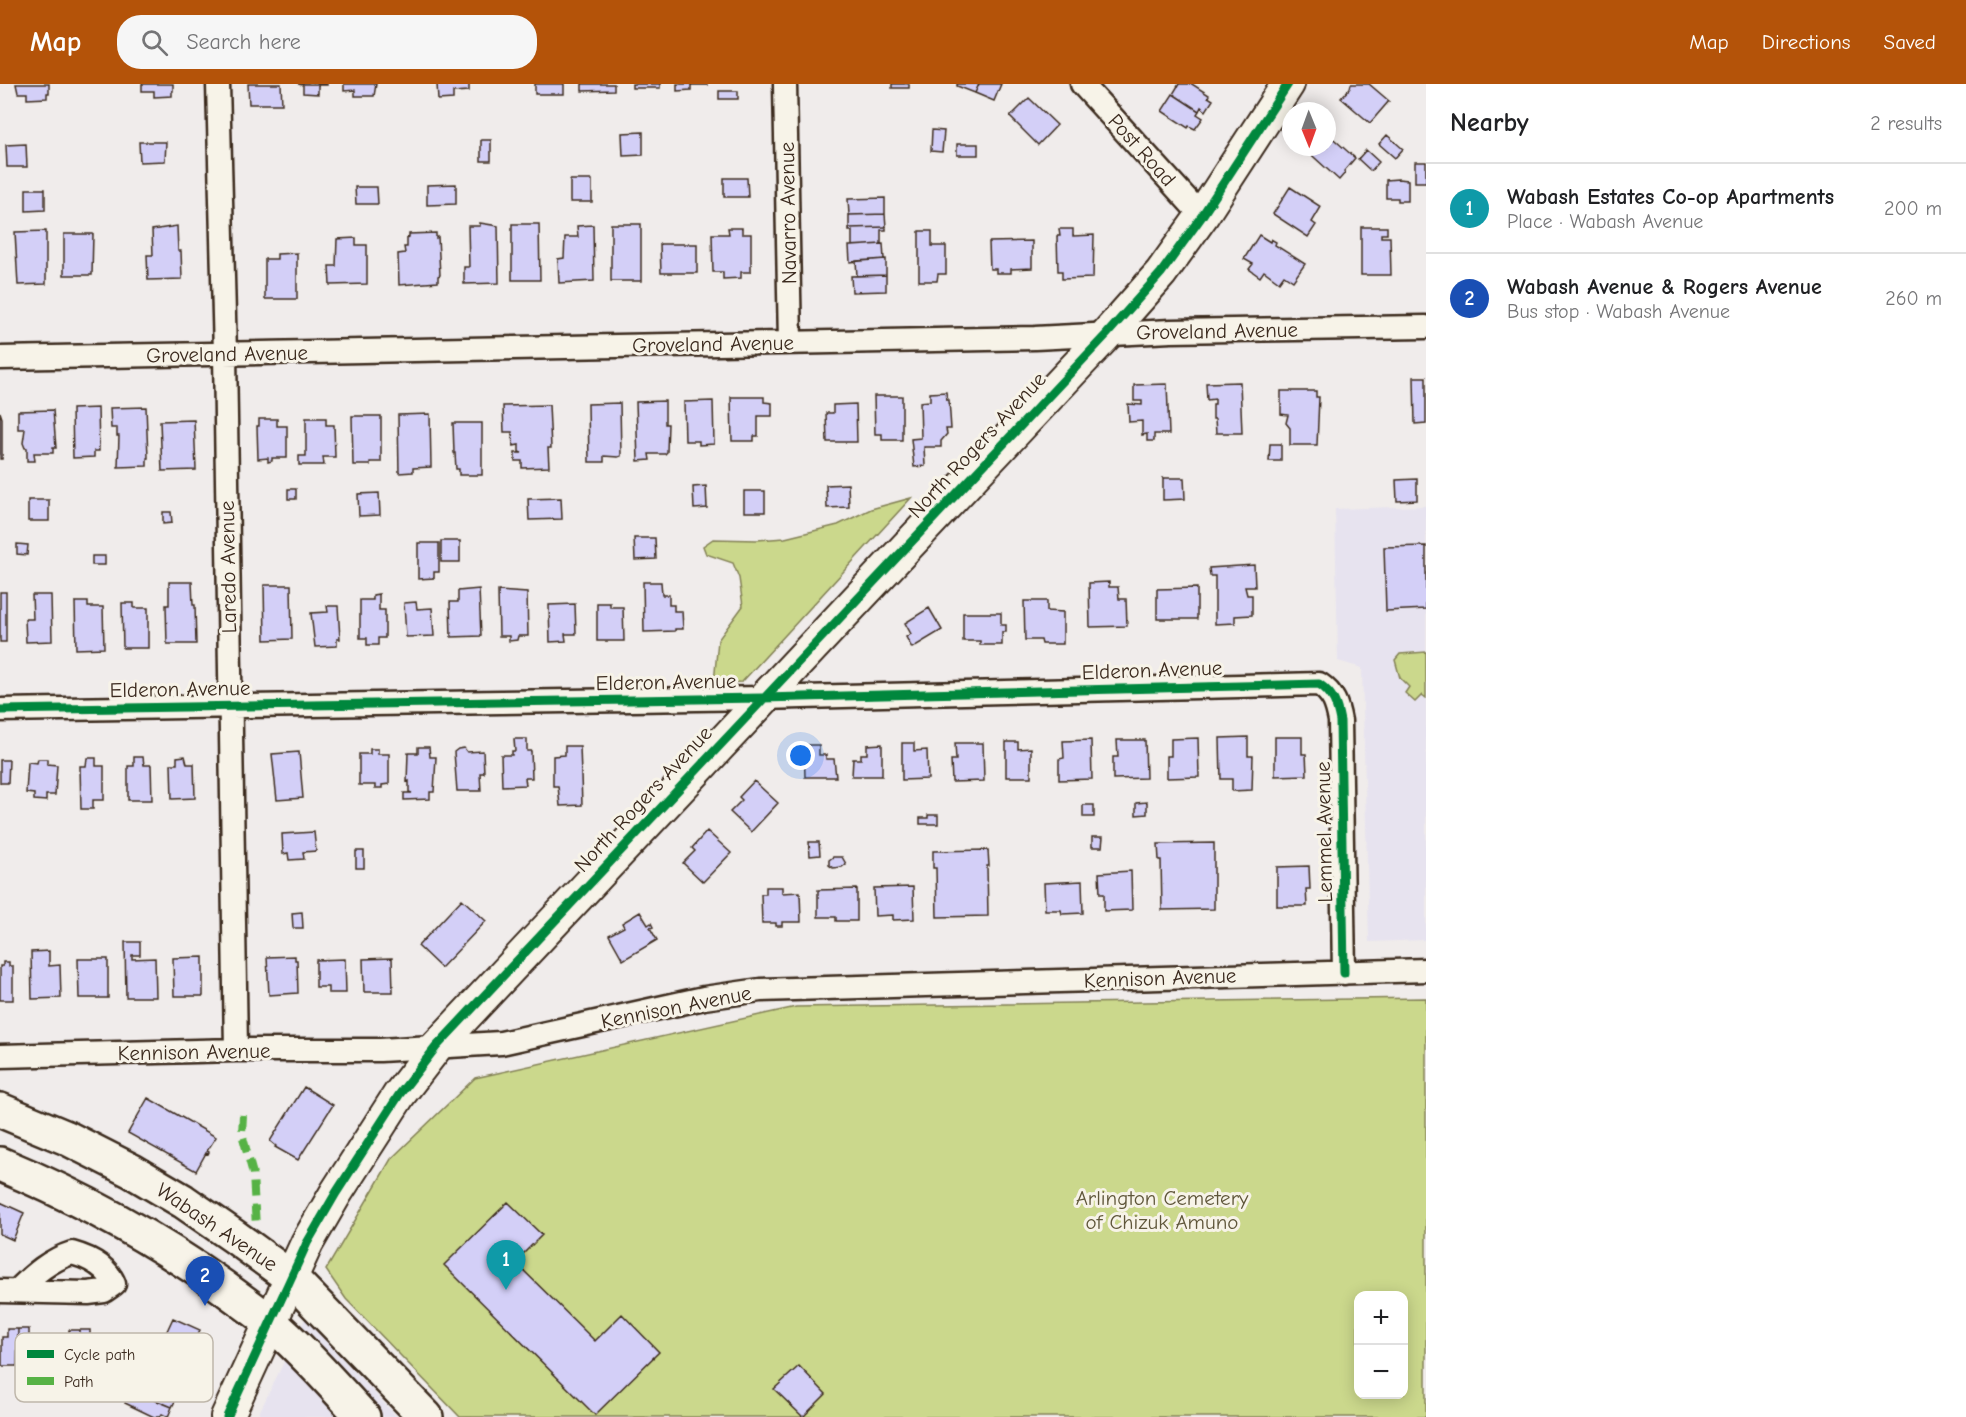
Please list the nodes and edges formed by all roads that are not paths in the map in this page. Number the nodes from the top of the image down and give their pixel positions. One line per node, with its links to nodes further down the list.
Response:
1 (218, 84): 9 (street, Laredo Avenue)
2 (785, 84): 8 (street, Navarro Avenue)
3 (1082, 84): 5 (street, Post Road)
4 (1288, 84): 5 (street, North Rogers Avenue)
5 (1202, 216): 7 (street, North Rogers Avenue)
6 (1426, 327): 7 (street, Groveland Avenue)
7 (1106, 334): 8 (street, Groveland Avenue); 12 (street, North Rogers Avenue)
8 (790, 343): 9 (street, Groveland Avenue)
9 (225, 354): 10 (street, Groveland Avenue); 13 (street, Laredo Avenue)
10 (0, 358)
11 (1330, 692): 12 (street, Elderon Avenue); 16 (street, Lemmel Avenue)
12 (762, 698): 13 (street, Elderon Avenue); 17 (street, North Rogers Avenue)
13 (231, 706): 14 (street, Elderon Avenue); 18 (street, Laredo Avenue)
14 (0, 710)
15 (1426, 970): 16 (street, Kennison Avenue)
16 (1344, 973): 17 (street, Kennison Avenue)
17 (436, 1047): 18 (street, Kennison Avenue); 22 (street, North Rogers Avenue)
18 (236, 1050): 19 (street, Kennison Avenue)
19 (0, 1056)
20 (0, 1110): 22 (main road, Wabash Avenue)
21 (0, 1164): 23 (main road)
22 (290, 1277): 23 (street, North Rogers Avenue); 26 (main road, Wabash Avenue)
23 (270, 1322): 24 (street, North Rogers Avenue); 25 (main road)
24 (227, 1417)
25 (363, 1417)
26 (426, 1417)

